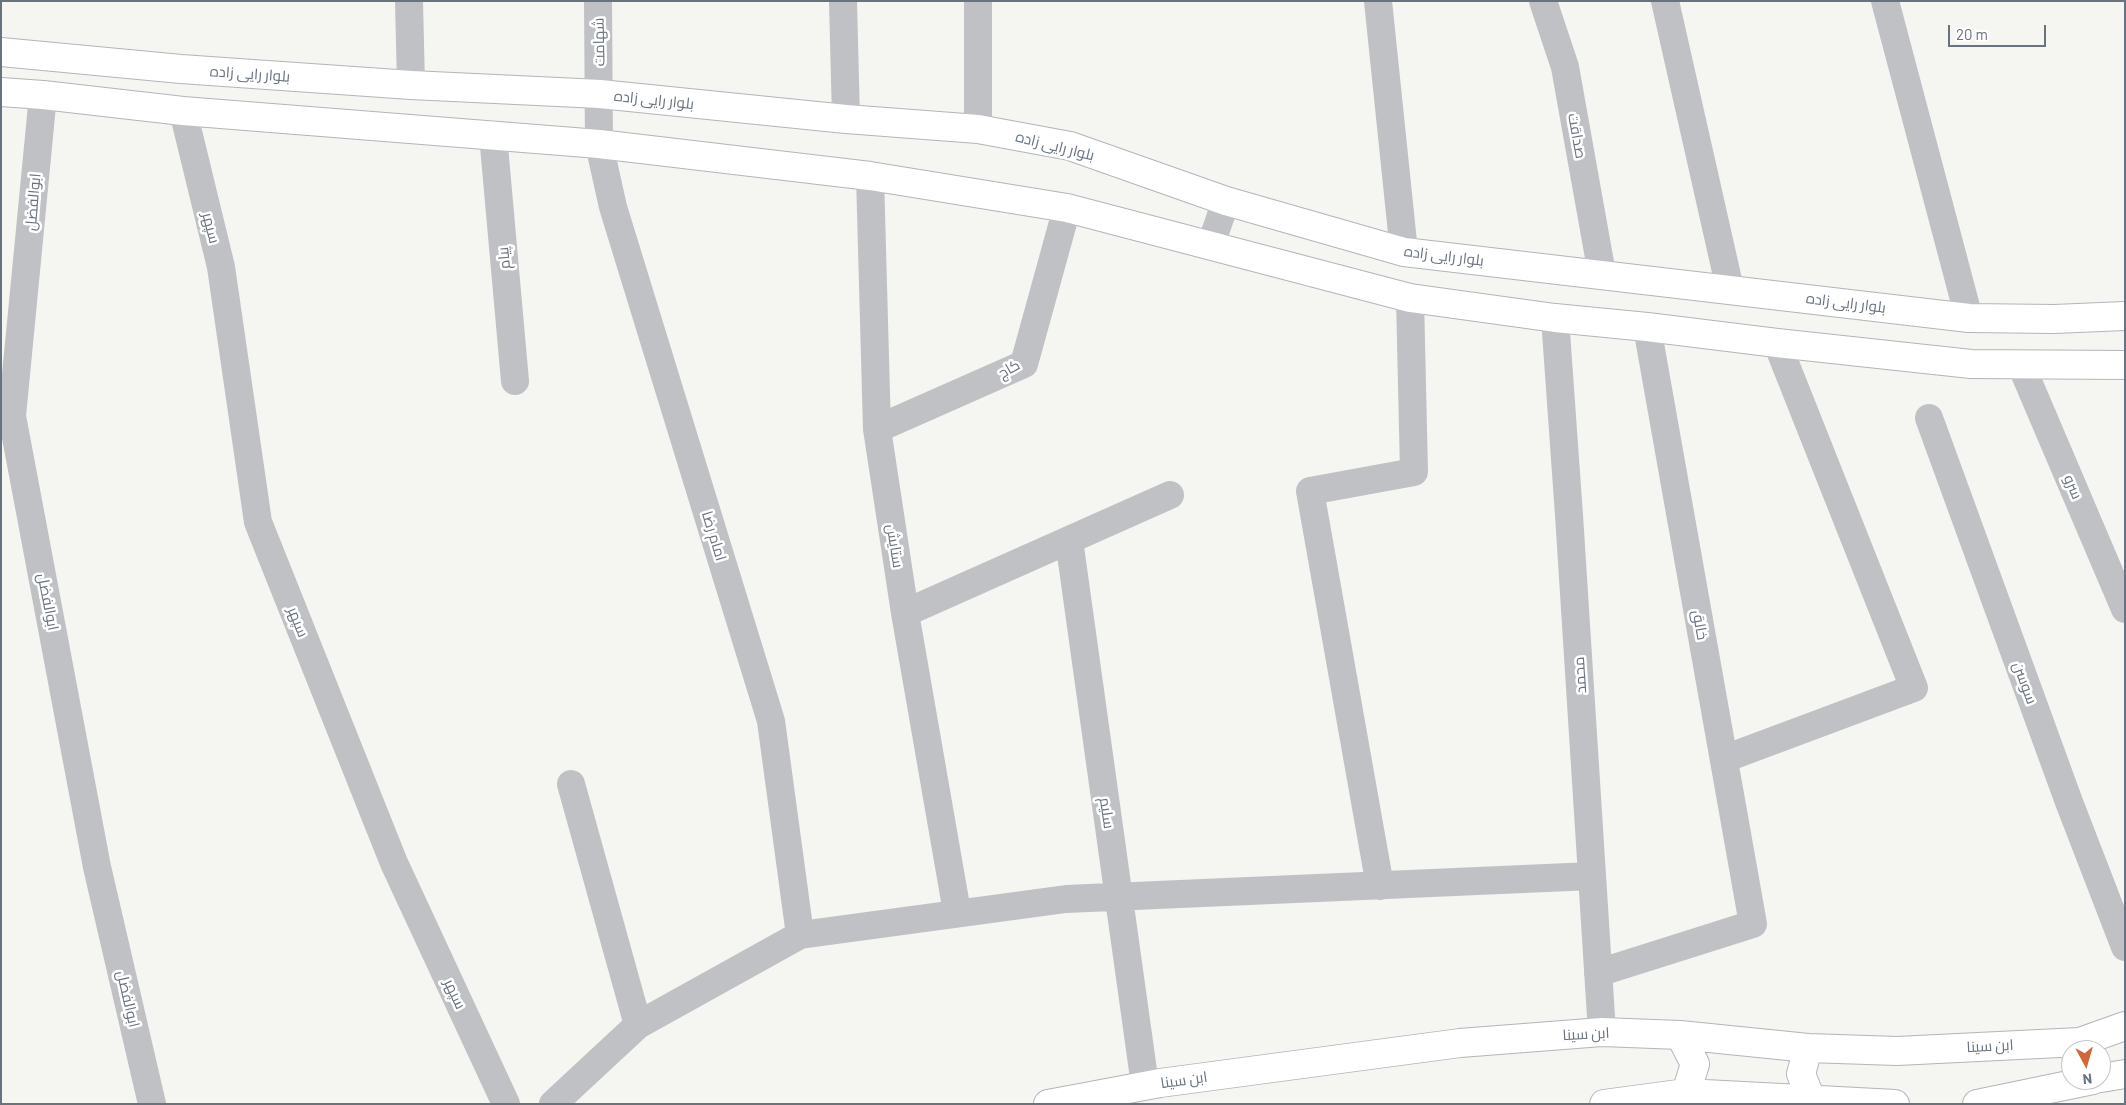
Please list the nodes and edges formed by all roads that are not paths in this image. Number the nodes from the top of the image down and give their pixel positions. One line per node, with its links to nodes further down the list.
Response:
1 (409, 1): 10 (street)
2 (598, 1): 12 (street, شهامت)
3 (843, 1): 15 (street)
4 (978, 1): 16 (street)
5 (1378, 1): 23 (street)
6 (1543, 1): 24 (street, صداقت)
7 (1665, 1): 25 (street)
8 (1885, 1): 29 (street)
9 (1, 52): 10 (main road, بلوار رایی زاده)
10 (411, 85): 12 (main road, بلوار رایی زاده)
11 (1, 92): 13 (main road)
12 (600, 94): 15 (main road, بلوار رایی زاده); 18 (street, شهامت)
13 (43, 95): 14 (main road); 61 (street, ابوالفضل)
14 (183, 111): 17 (main road); 62 (street, سپهر)
15 (846, 119): 16 (main road, بلوار رایی زاده)
16 (978, 129): 20 (main road, بلوار رایی زاده)
17 (494, 135): 18 (main road); 34 (street, پیام)
18 (599, 144): 19 (main road); 47 (street, امام رضا)
19 (870, 176): 21 (main road); 36 (street, ستایش)
20 (1226, 201): 22 (street); 23 (main road, بلوار رایی زاده)
21 (1067, 208): 22 (main road); 36 (street, کاج)
22 (1211, 244): 26 (main road)
23 (1404, 252): 24 (main road, بلوار رایی زاده)
24 (1602, 274): 25 (main road, بلوار رایی زاده)
25 (1730, 289): 29 (main road, بلوار رایی زاده)
26 (1410, 298): 28 (main road); 44 (street)
27 (2125, 316): 29 (main road, بلوار رایی زاده)
28 (1555, 318): 30 (main road); 43 (street, محمد)
29 (1969, 318)
30 (1647, 327): 31 (main road); 41 (street, خالق)
31 (1777, 343): 32 (main road); 41 (street)
32 (2021, 365): 33 (main road); 39 (street, سرو)
33 (2125, 365)
34 (515, 381)
35 (1928, 418): 48 (street, سوسن)
36 (877, 430): 40 (street, ستایش)
37 (1170, 495): 38 (street)
38 (1069, 540): 40 (street); 45 (street, سلیم)
39 (2125, 609)
40 (905, 613): 46 (street, ستایش)
41 (1724, 759): 49 (street, خالق)
42 (571, 784): 50 (street)
43 (1592, 876): 44 (street); 49 (street, محمد)
44 (1380, 886): 45 (street)
45 (1118, 897): 46 (street); 57 (street, سلیم)
46 (957, 912): 47 (street)
47 (800, 935): 50 (street)
48 (2125, 947)
49 (1598, 974): 52 (street, محمد)
50 (638, 1025): 63 (street)
51 (2125, 1026): 54 (main road, ابن سینا)
52 (1602, 1032): 53 (main road, ابن سینا); 57 (main road, ابن سینا)
53 (1680, 1035): 54 (main road, ابن سینا); 59 (main road)
54 (1808, 1048): 60 (main road)
55 (2125, 1074): 56 (main road)
56 (2111, 1076)
57 (1145, 1086): 64 (main road, ابن سینا)
58 (2061, 1087): 67 (main road)
59 (1686, 1094): 60 (main road); 65 (main road)
60 (1811, 1099): 66 (main road)
61 (152, 1104)
62 (506, 1104)
63 (553, 1104)
64 (1048, 1104)
65 (1604, 1104)
66 (1895, 1104)
67 (1977, 1104)

